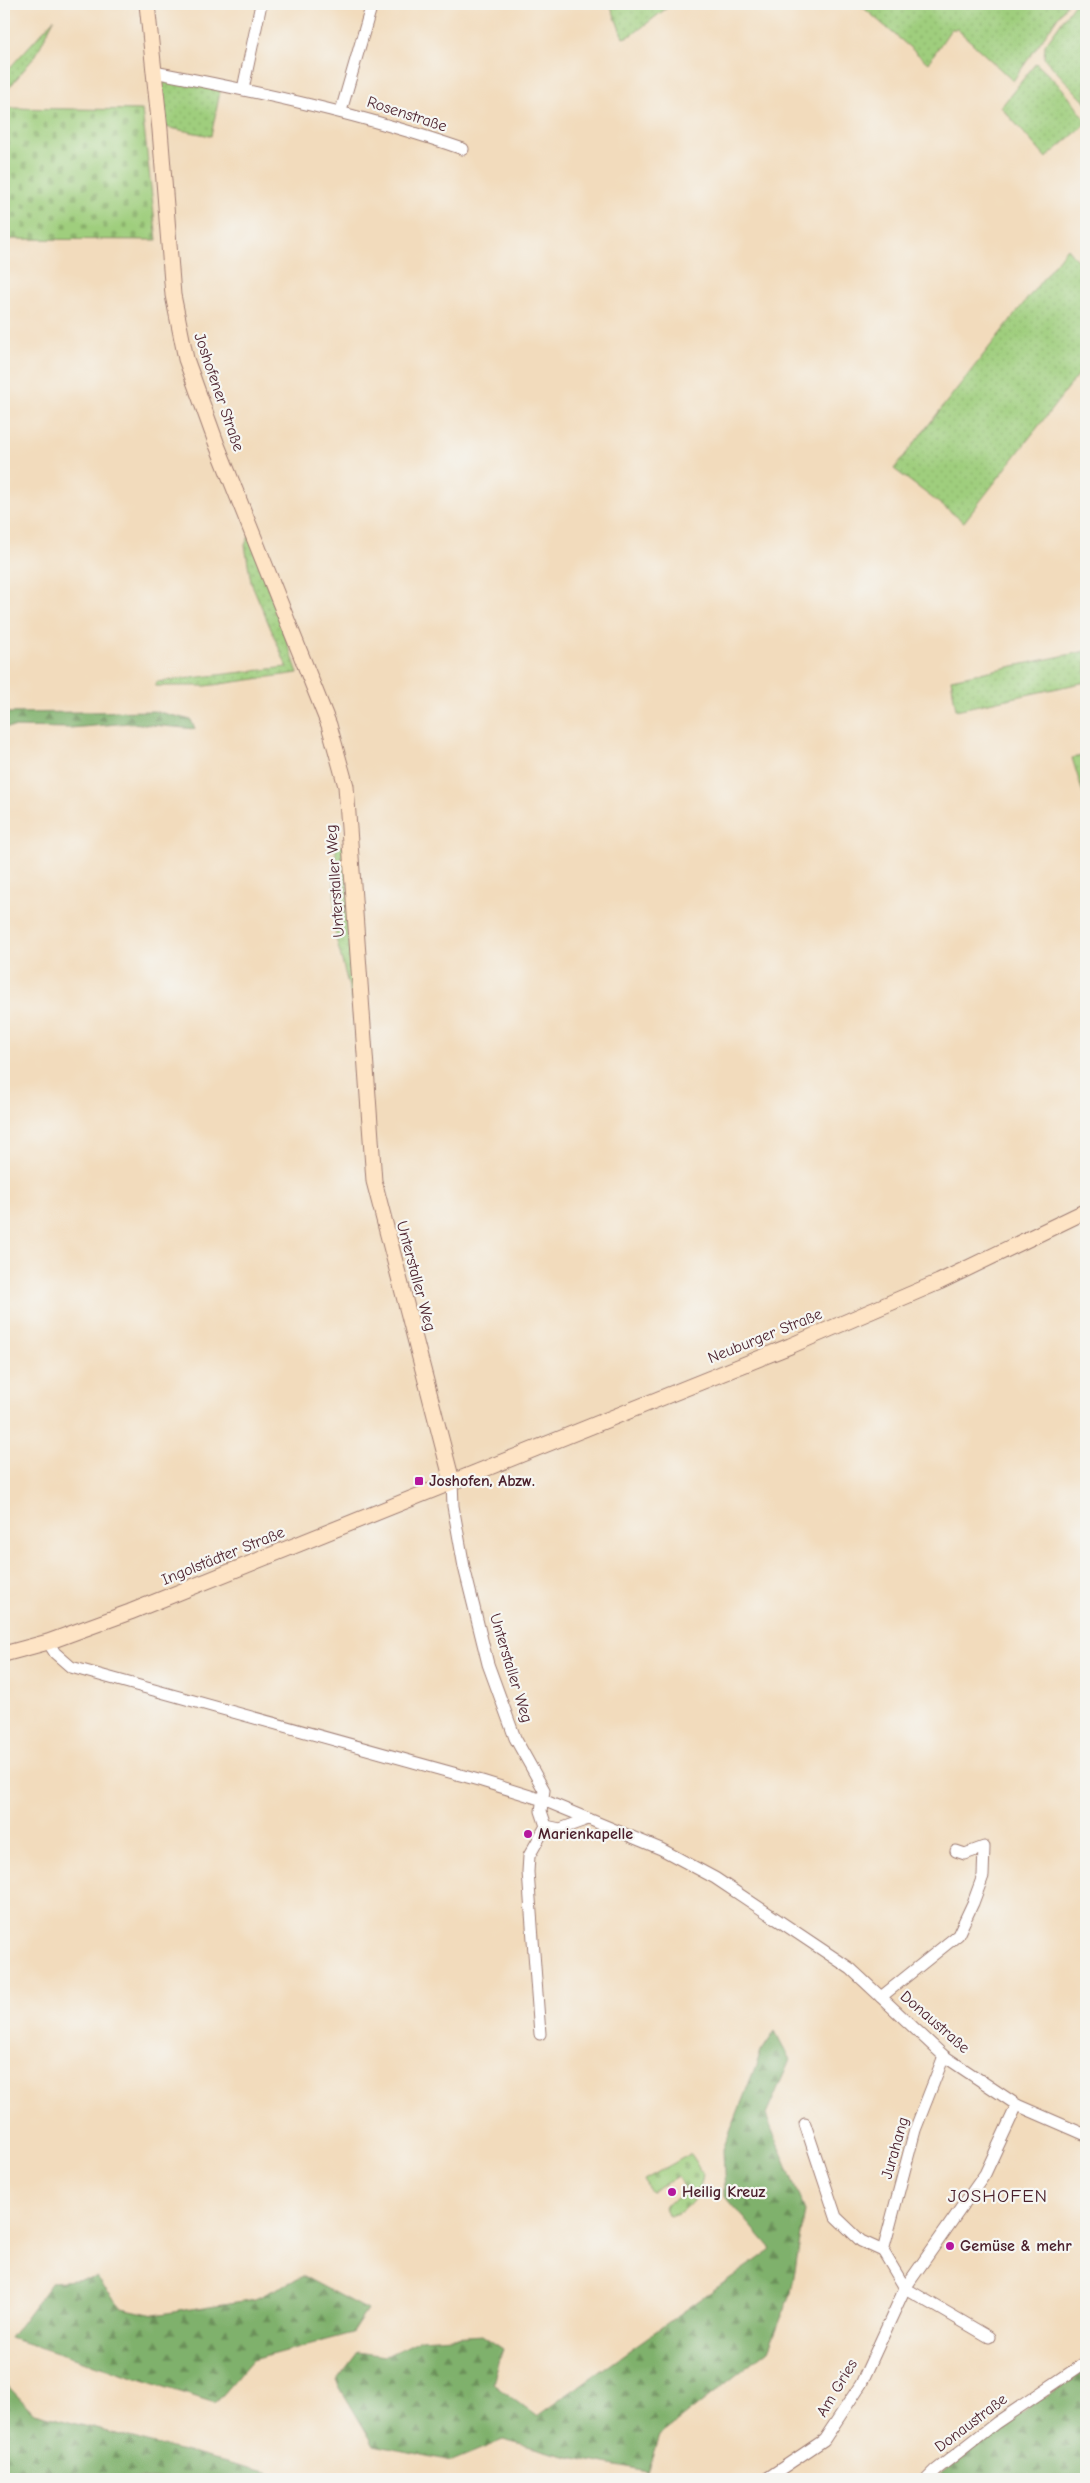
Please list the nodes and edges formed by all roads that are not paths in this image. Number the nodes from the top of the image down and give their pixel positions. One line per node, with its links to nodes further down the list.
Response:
1 (147, 4): 4 (street, Joshofener Straße)
2 (261, 4): 5 (street)
3 (372, 4): 6 (street, Rosenstraße)
4 (154, 72): 5 (street, Rosenstraße); 8 (street, Joshofener Straße)
5 (243, 89): 6 (street, Rosenstraße)
6 (341, 111): 7 (street, Rosenstraße)
7 (463, 150)
8 (334, 744): 10 (street, Unterstaller Weg)
9 (1086, 1211): 10 (street, Neuburger Straße)
10 (452, 1481): 11 (street, Ingolstädter Straße); 13 (street, Unterstaller Weg)
11 (48, 1642): 12 (street, Ingolstädter Straße); 13 (street)
12 (4, 1654)
13 (543, 1800): 14 (street); 15 (street, Unterstaller Weg)
14 (588, 1819): 15 (street); 17 (street, Donaustraße)
15 (546, 1826): 18 (street)
16 (956, 1851): 17 (street)
17 (882, 1997): 19 (street, Donaustraße)
18 (540, 2034)
19 (944, 2056): 20 (street, Donaustraße); 23 (street, Jurahang)
20 (1017, 2105): 22 (street, Donaustraße); 24 (street, Am Gries)
21 (805, 2124): 23 (street)
22 (1086, 2136)
23 (883, 2250): 24 (street)
24 (905, 2288): 25 (street); 27 (street, Am Gries)
25 (989, 2337)
26 (1086, 2362): 28 (street, Donaustraße)
27 (766, 2479)
28 (928, 2479)

